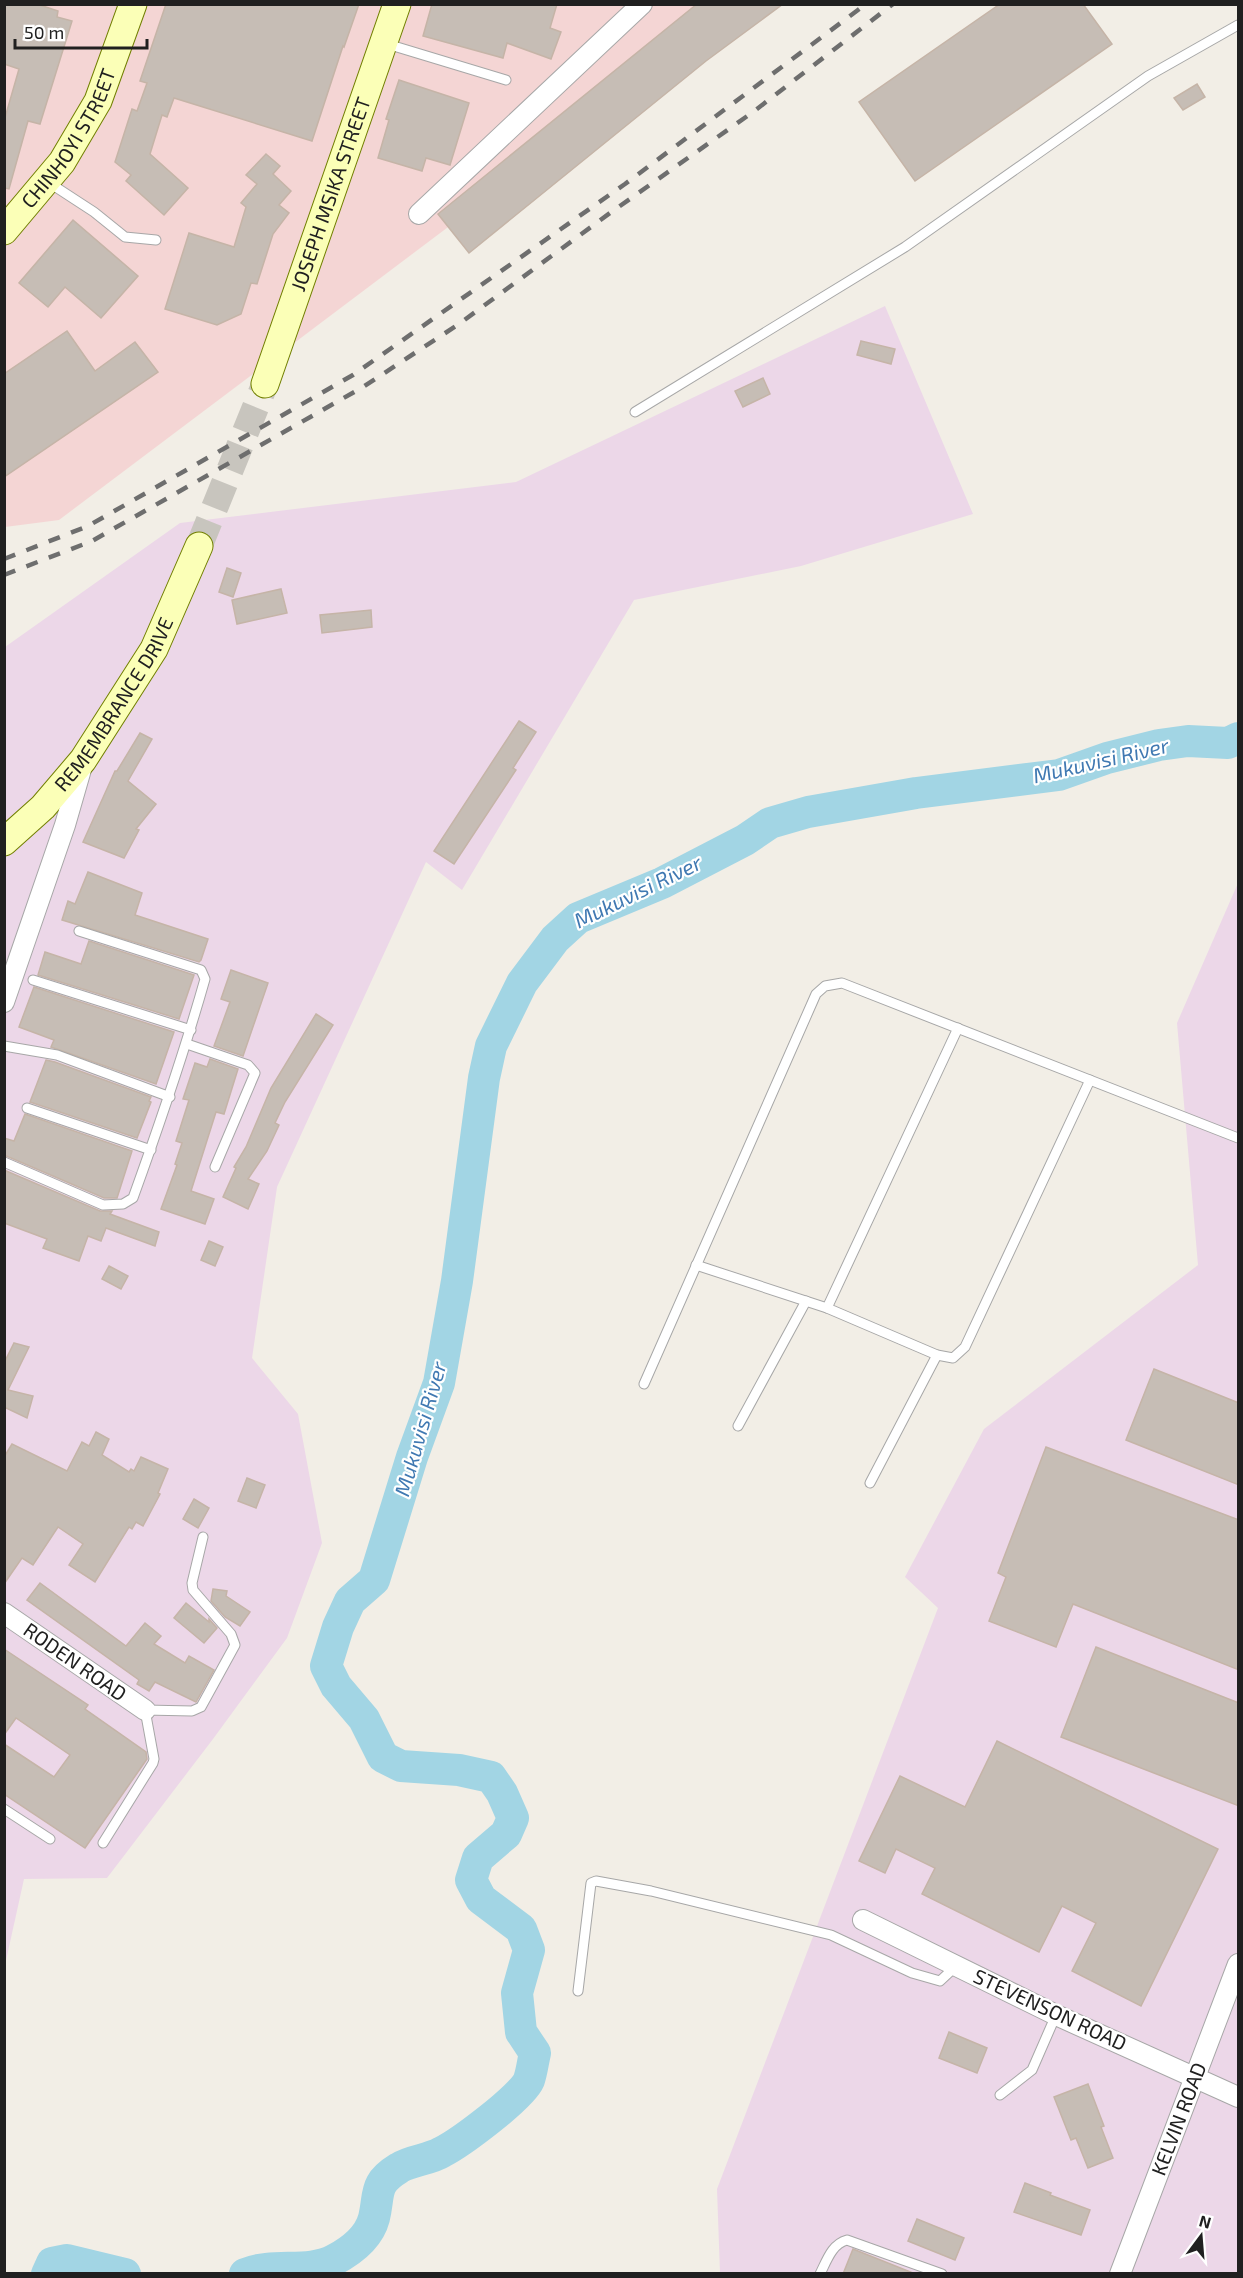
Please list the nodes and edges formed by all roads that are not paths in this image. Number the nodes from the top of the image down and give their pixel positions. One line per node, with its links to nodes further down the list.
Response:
1 (133, 4): 7 (street, CHINHOYI STREET)
2 (398, 4): 5 (street, JOSEPH MSIKA STREET)
3 (642, 4): 8 (street)
4 (1239, 25): 12 (lane)
5 (384, 43): 6 (lane); 11 (street, JOSEPH MSIKA STREET)
6 (506, 80)
7 (46, 181): 9 (street, CHINHOYI STREET); 10 (lane)
8 (419, 214)
9 (4, 231)
10 (156, 240)
11 (265, 384)
12 (635, 412)
13 (199, 546): 14 (street, REMEMBRANCE DRIVE)
14 (84, 760): 15 (street, REMEMBRANCE DRIVE); 18 (street)
15 (4, 842)
16 (79, 931): 20 (lane)
17 (33, 980): 20 (lane)
18 (4, 1002)
19 (958, 1028): 23 (lane); 30 (lane); 32 (lane)
20 (191, 1030): 21 (lane)
21 (187, 1044): 24 (lane); 29 (lane)
22 (4, 1046): 24 (lane)
23 (1090, 1080): 26 (lane); 33 (lane)
24 (170, 1097): 27 (lane)
25 (27, 1108): 27 (lane)
26 (1239, 1138)
27 (151, 1150): 28 (lane)
28 (4, 1162)
29 (215, 1167)
30 (696, 1265): 31 (lane); 34 (lane)
31 (806, 1301): 32 (lane); 35 (lane)
32 (827, 1308): 33 (lane)
33 (937, 1355): 36 (lane)
34 (644, 1384)
35 (738, 1426)
36 (870, 1483)
37 (203, 1537): 39 (lane)
38 (4, 1613): 39 (street, RODEN ROAD)
39 (145, 1710): 42 (lane)
40 (4, 1809): 41 (lane)
41 (50, 1839)
42 (103, 1843)
43 (863, 1920): 45 (street, STEVENSON ROAD)
44 (1239, 1964): 48 (street, KELVIN ROAD)
45 (956, 1966): 46 (lane); 47 (street, STEVENSON ROAD)
46 (578, 1990)
47 (1056, 2014): 48 (street, STEVENSON ROAD); 49 (lane)
48 (1195, 2076): 50 (street, STEVENSON ROAD); 53 (street, KELVIN ROAD)
49 (1000, 2095)
50 (1239, 2097)
51 (820, 2274): 52 (lane)
52 (942, 2274)
53 (1120, 2274)

